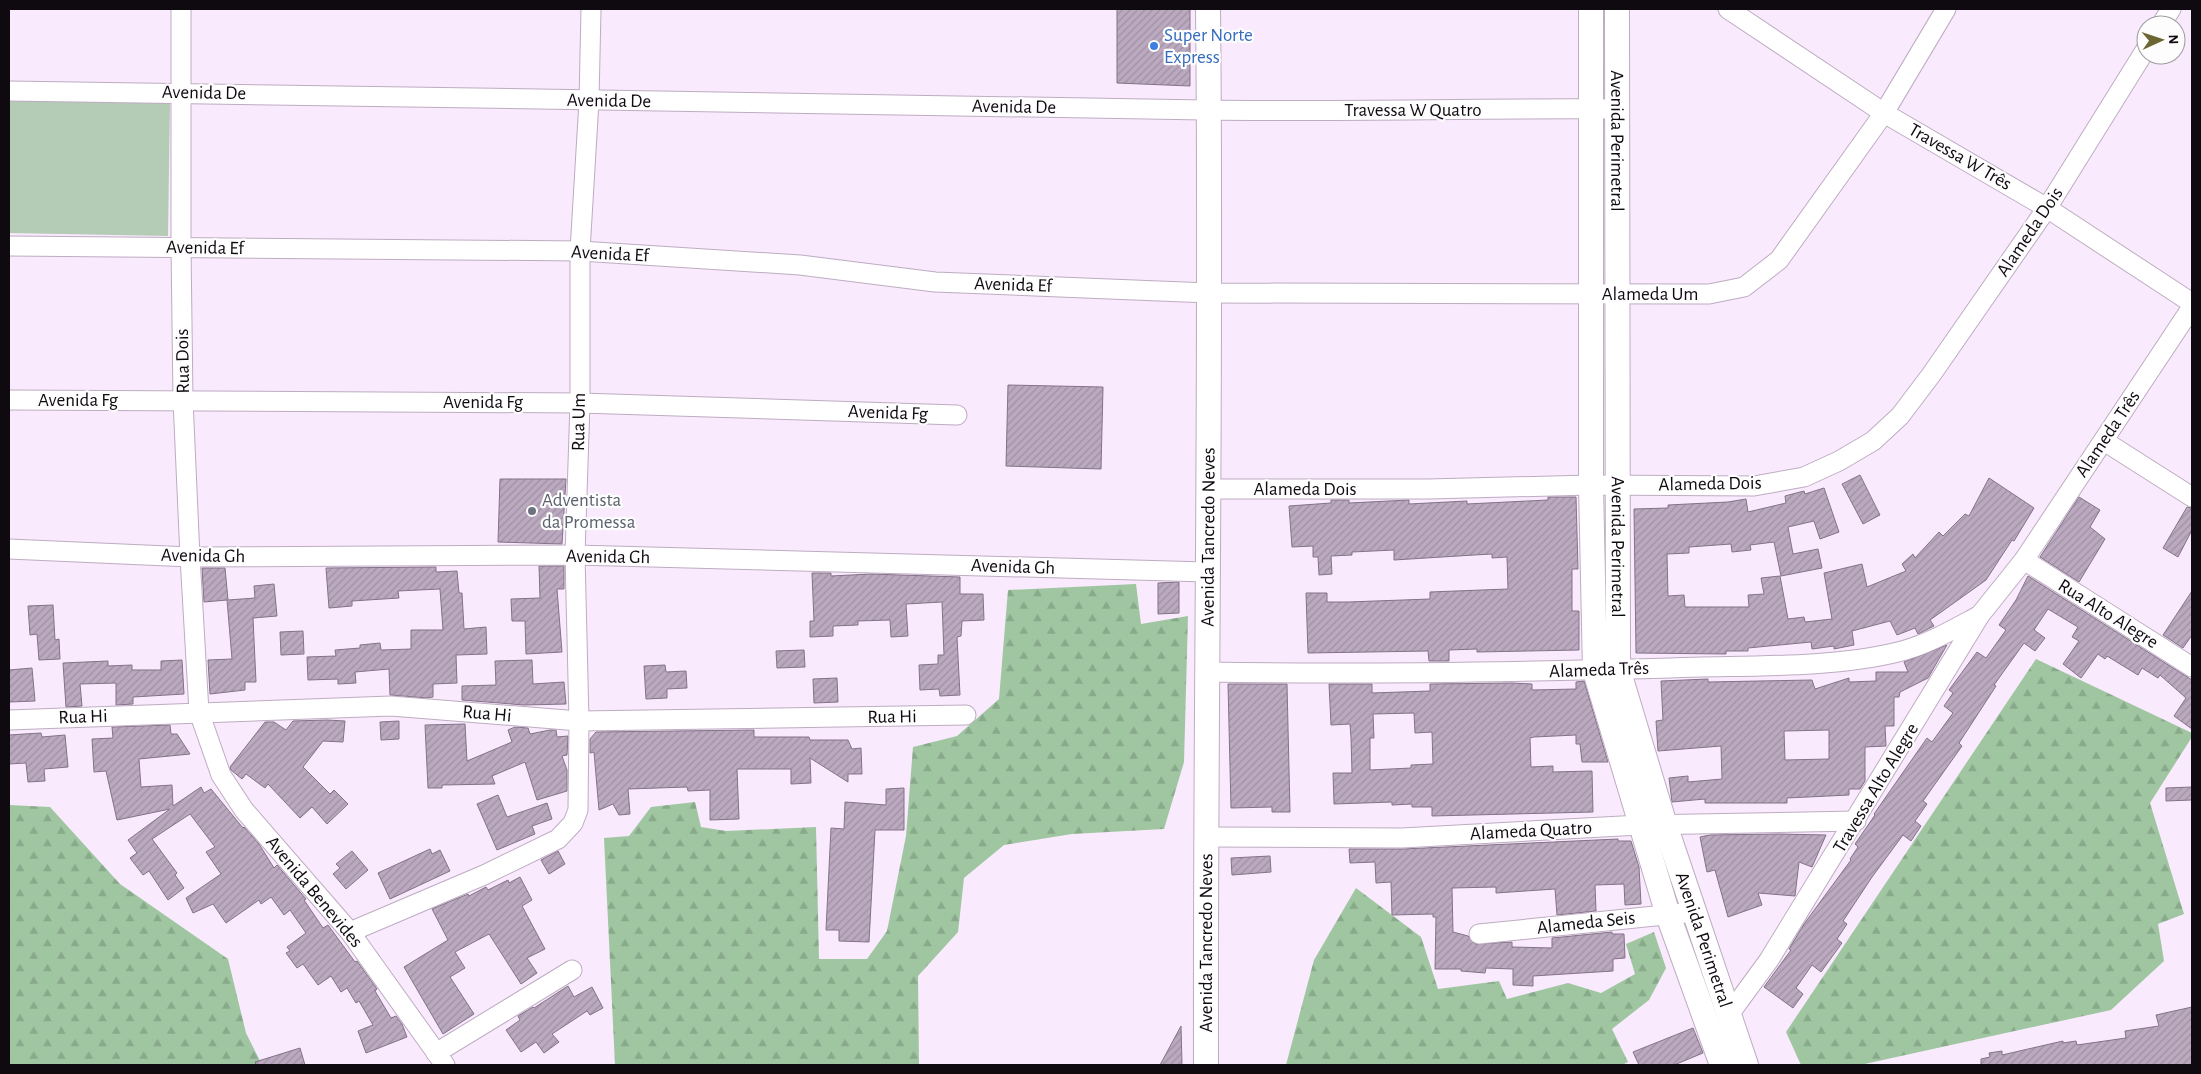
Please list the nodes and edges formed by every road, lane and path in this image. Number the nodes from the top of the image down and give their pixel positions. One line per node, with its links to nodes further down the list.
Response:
1 (181, 9): 10 (street, Rua Dois)
2 (591, 9): 11 (street, Rua Um)
3 (1208, 9): 13 (street, Avenida Tancredo Neves)
4 (1591, 9): 12 (street, Avenida Perimetral)
5 (1617, 9): 14 (street, Avenida Perimetral)
6 (1728, 9): 15 (street, Travessa W Três)
7 (1946, 9): 15 (street, Alameda Um)
8 (2136, 65): 16 (street, Alameda Dois)
9 (9, 91): 10 (street, Avenida De)
10 (181, 92): 11 (street, Avenida De); 18 (street, Rua Dois)
11 (589, 101): 13 (street, Avenida De); 19 (street, Rua Um)
12 (1592, 109): 13 (street, Travessa W Quatro); 14 (street, Travessa W Quatro); 21 (street, Avenida Perimetral)
13 (1209, 110): 20 (street, Avenida Tancredo Neves)
14 (1617, 110): 22 (street, Avenida Perimetral)
15 (1884, 113): 16 (street, Travessa W Três); 22 (street, Alameda Um)
16 (2047, 208): 23 (street, Travessa W Três); 30 (street, Alameda Dois)
17 (9, 246): 18 (street, Avenida Ef)
18 (181, 247): 19 (street, Avenida Ef); 25 (street, Rua Dois)
19 (580, 251): 20 (street, Avenida Ef); 26 (street, Rua Um)
20 (1209, 293): 21 (street, Alameda Um); 31 (street, Avenida Tancredo Neves)
21 (1592, 294): 22 (street, Alameda Um); 29 (street, Avenida Perimetral)
22 (1618, 294): 30 (street, Avenida Perimetral)
23 (2192, 305): 28 (street, Alameda Três)
24 (9, 400): 25 (street, Avenida Fg)
25 (183, 400): 26 (street, Avenida Fg); 35 (street, Rua Dois)
26 (580, 403): 27 (street, Avenida Fg); 34 (street, Rua Um)
27 (957, 415)
28 (2104, 441): 32 (street); 36 (street, Alameda Três)
29 (1591, 485): 30 (street, Alameda Dois); 31 (street, Alameda Dois); 41 (street, Avenida Perimetral)
30 (1618, 485): 40 (street, Avenida Perimetral)
31 (1209, 489): 37 (street, Avenida Tancredo Neves)
32 (2192, 497)
33 (9, 549): 35 (street, Avenida Gh)
34 (575, 556): 35 (street, Avenida Gh); 37 (street, Avenida Gh); 46 (street, Rua Um)
35 (190, 557): 43 (street, Rua Dois)
36 (2024, 560): 38 (street, Travessa Alto Alegre); 39 (street, Rua Alto Alegre)
37 (1207, 572): 42 (street, Avenida Tancredo Neves)
38 (1980, 615): 40 (street, Alameda Três); 47 (street, Travessa Alto Alegre)
39 (2192, 667)
40 (1618, 669): 41 (street, Alameda Três); 49 (street, Avenida Perimetral)
41 (1595, 671): 42 (street, Alameda Três); 48 (street, Avenida Perimetral)
42 (1208, 672): 50 (street, Avenida Tancredo Neves)
43 (199, 712): 45 (street, Rua Hi); 46 (street, Rua Hi); 53 (street, Avenida Benevides)
44 (966, 715): 46 (street, Rua Hi)
45 (9, 720)
46 (579, 722): 53 (street, Rua Um)
47 (1856, 821): 49 (street, Alameda Quatro); 58 (street, Travessa Alto Alegre)
48 (1640, 825): 49 (street, Alameda Quatro); 50 (street, Alameda Quatro); 52 (street, Avenida Perimetral)
49 (1665, 825): 51 (street, Avenida Perimetral)
50 (1205, 836): 60 (street, Avenida Tancredo Neves)
51 (1694, 912): 52 (street, Alameda Seis); 55 (street, Avenida Perimetral)
52 (1668, 915): 54 (street, Alameda Seis); 57 (street, Avenida Perimetral)
53 (350, 932): 59 (street, Avenida Benevides)
54 (1479, 934)
55 (1712, 967): 57 (street); 58 (street, Avenida Perimetral)
56 (572, 970): 59 (street)
57 (1689, 974): 61 (street, Avenida Perimetral)
58 (1728, 1016): 62 (street, Avenida Perimetral)
59 (440, 1059)
60 (1206, 1065)
61 (1722, 1065)
62 (1746, 1065)

